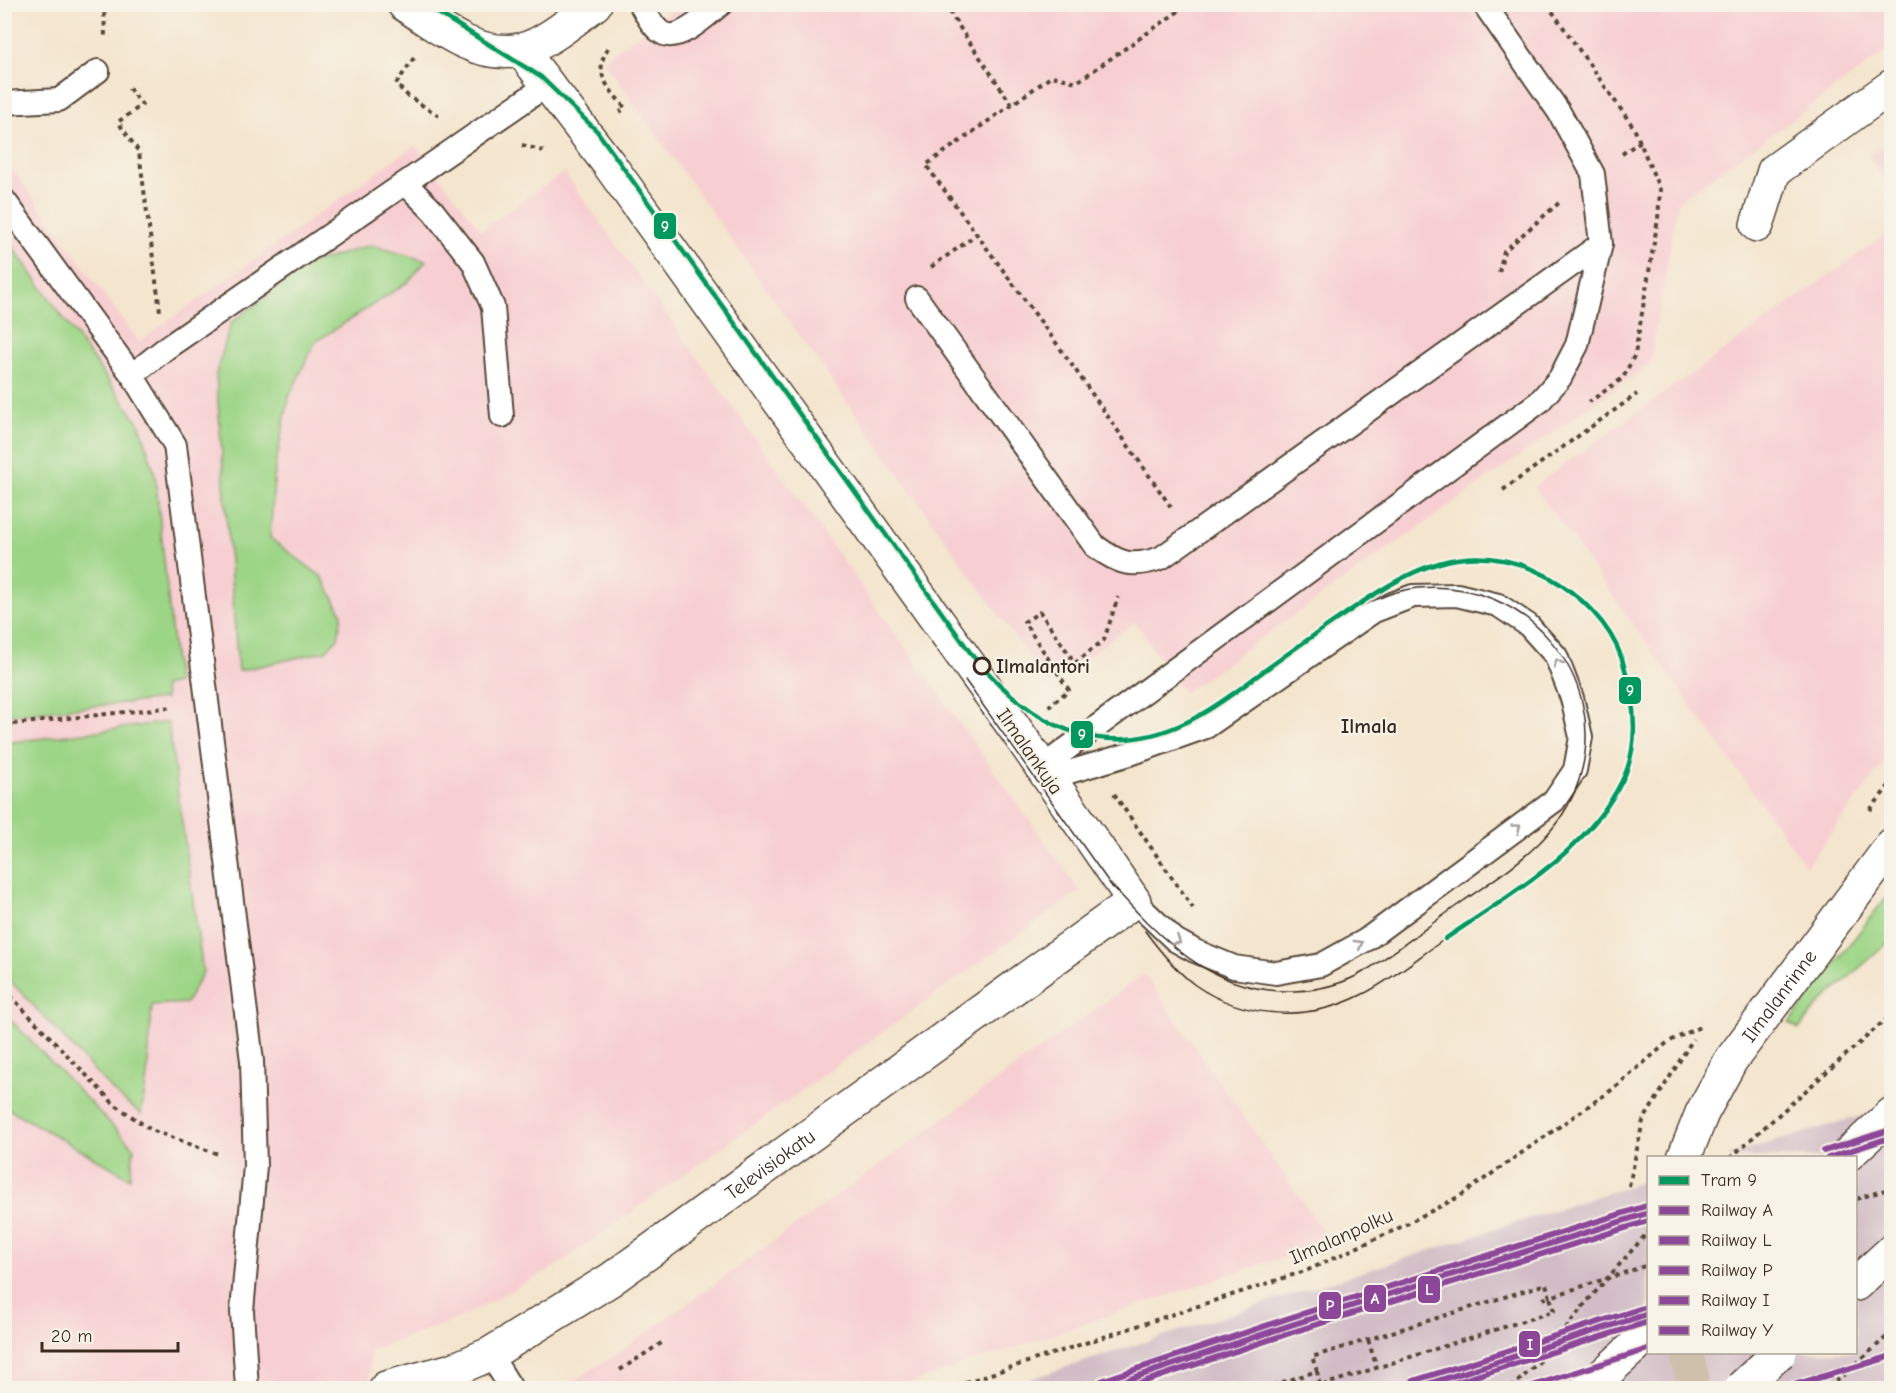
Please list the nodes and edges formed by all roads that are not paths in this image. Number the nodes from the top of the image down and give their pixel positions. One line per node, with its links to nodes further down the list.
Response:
1 (404, 4): 6 (street)
2 (640, 4): 3 (lane)
3 (721, 4)
4 (1484, 4): 14 (lane)
5 (591, 7): 6 (street)
6 (521, 50): 8 (street, Ilmalankuja)
7 (99, 71): 10 (lane)
8 (547, 86): 11 (lane); 18 (street, Ilmalankuja)
9 (1892, 86): 13 (street)
10 (4, 103)
11 (405, 183): 16 (lane); 17 (lane)
12 (4, 200): 16 (lane)
13 (1757, 225)
14 (1601, 244): 15 (lane); 18 (lane)
15 (917, 298)
16 (132, 375): 29 (lane)
17 (502, 416)
18 (1045, 772): 20 (street, Ilmalankuja); 20 (lane, one-way to 18)
19 (1892, 845): 22 (street, Ilmalanrinne)
20 (1134, 901): 27 (street, Televisiokatu)
21 (1892, 1114): 23 (street)
22 (1685, 1156)
23 (1846, 1156)
24 (1892, 1251): 25 (street)
25 (1857, 1283)
26 (1647, 1335): 32 (street, bridge)
27 (490, 1354): 30 (street, Televisiokatu); 31 (lane)
28 (1779, 1354): 33 (street, bridge)
29 (247, 1389)
30 (387, 1389)
31 (511, 1389)
32 (1589, 1389)
33 (1741, 1389)

